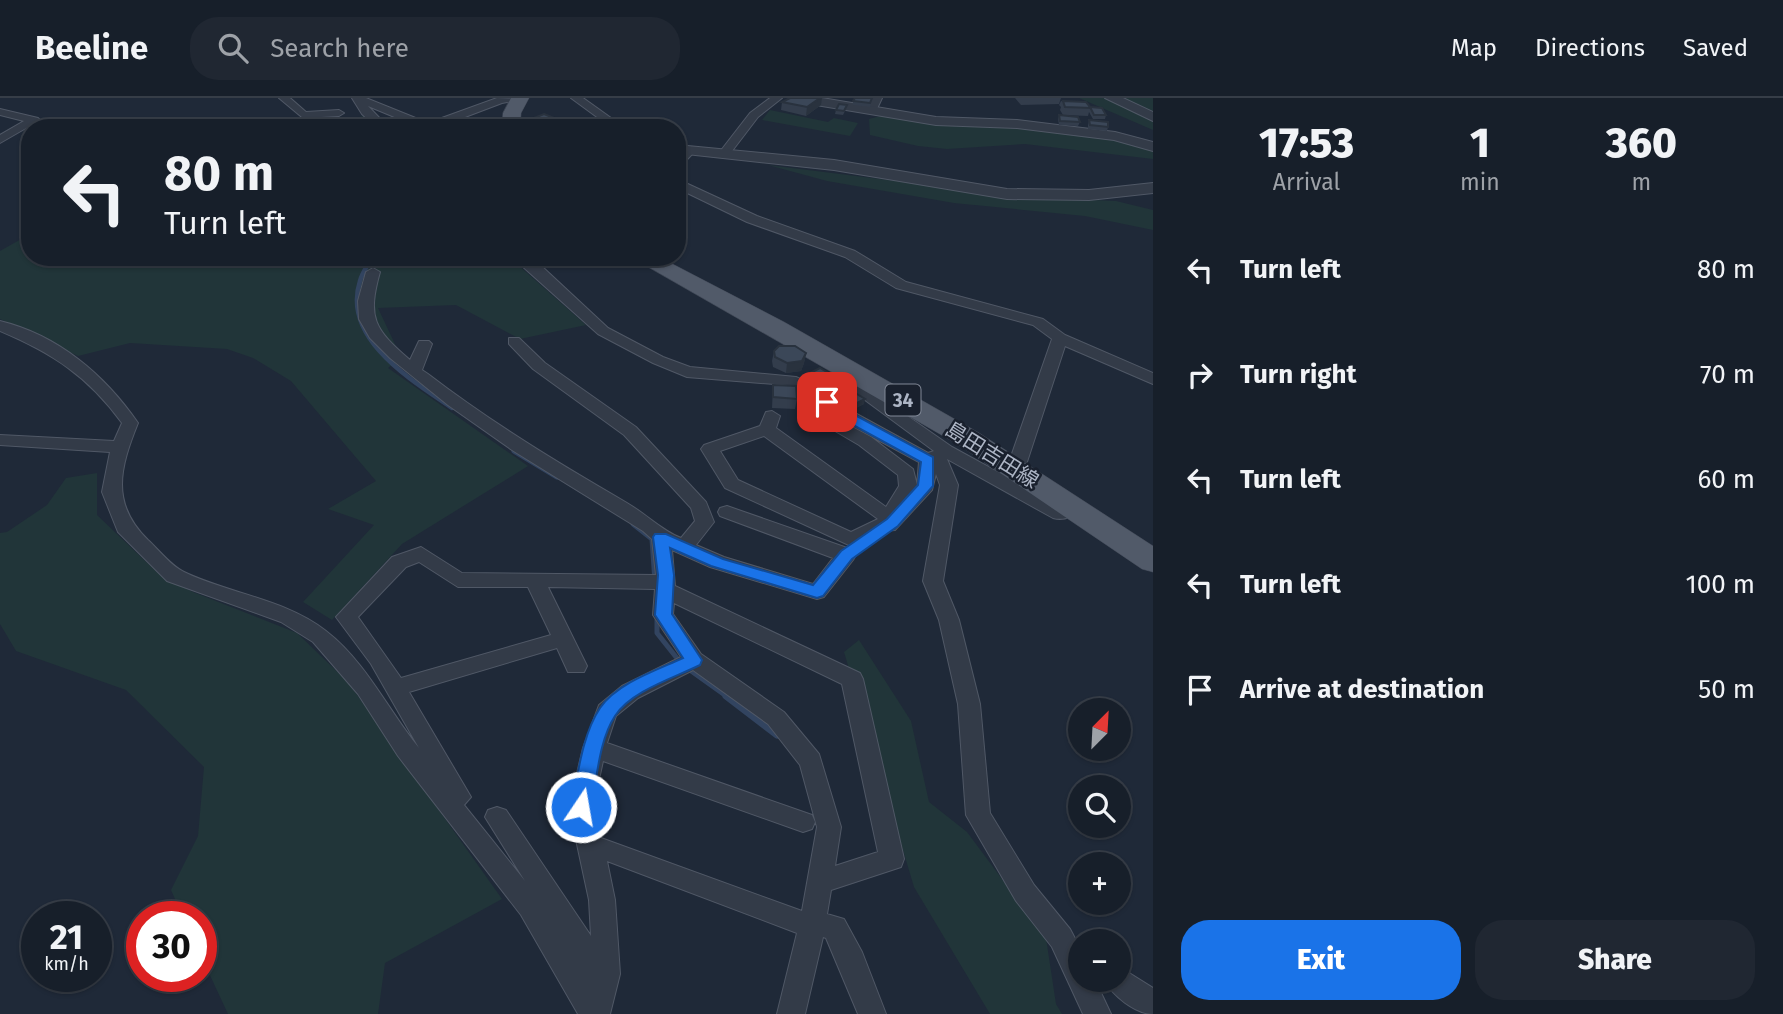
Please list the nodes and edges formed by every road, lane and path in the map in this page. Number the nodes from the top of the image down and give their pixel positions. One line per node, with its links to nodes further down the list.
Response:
1 (284, 98): 10 (street)
2 (576, 98): 17 (street)
3 (778, 98): 22 (street)
4 (798, 98): 8 (street)
5 (1112, 98): 11 (street)
6 (361, 99): 13 (street); 14 (street)
7 (519, 99): 15 (street); 16 (main road)
8 (874, 104): 20 (street)
9 (0, 112): 12 (street)
10 (339, 113)
11 (1153, 117)
12 (30, 119)
13 (374, 119)
14 (410, 119)
15 (451, 119)
16 (513, 119)
17 (607, 119)
18 (21, 128): 19 (street)
19 (0, 140)
20 (1153, 147)
21 (686, 150): 22 (street)
22 (725, 153): 24 (street)
23 (686, 187): 29 (street)
24 (1153, 188)
25 (533, 266): 37 (street)
26 (658, 266): 37 (main road, 島田吉田線 / 34)
27 (373, 272): 32 (street)
28 (0, 325): 36 (street)
29 (1060, 338): 33 (street); 38 (street)
30 (514, 341): 43 (street)
31 (424, 344): 32 (street)
32 (414, 370): 42 (street)
33 (1153, 379)
34 (807, 408): 41 (street)
35 (0, 440): 36 (street)
36 (120, 447): 53 (street)
37 (950, 449): 38 (main road, 島田吉田線 / 34); 39 (street); 41 (street); 59 (street)
38 (1016, 468): 39 (main road, 島田吉田線 / 34)
39 (1073, 507): 45 (main road, 島田吉田線 / 34)
40 (727, 512): 44 (street)
41 (896, 518): 41 (street); 44 (street)
42 (660, 537): 43 (street); 47 (street)
43 (684, 547): 44 (street)
44 (846, 555)
45 (1153, 561)
46 (535, 581): 47 (street); 48 (street); 51 (street)
47 (659, 584): 49 (street); 57 (street)
48 (563, 639): 50 (street); 51 (street)
49 (686, 664): 52 (street); 57 (street)
50 (576, 666)
51 (394, 688): 53 (street)
52 (594, 748): 55 (street); 56 (street)
53 (457, 811): 64 (street)
54 (497, 817): 60 (street)
55 (803, 822)
56 (591, 845): 58 (street); 60 (street)
57 (820, 882): 58 (street)
58 (812, 925): 65 (street); 66 (street)
59 (1068, 943)
60 (604, 979): 64 (street)
61 (1131, 989): 63 (street)
62 (1086, 992): 67 (street)
63 (1153, 1005)
64 (594, 1014)
65 (791, 1014)
66 (872, 1014)
67 (1097, 1014)

